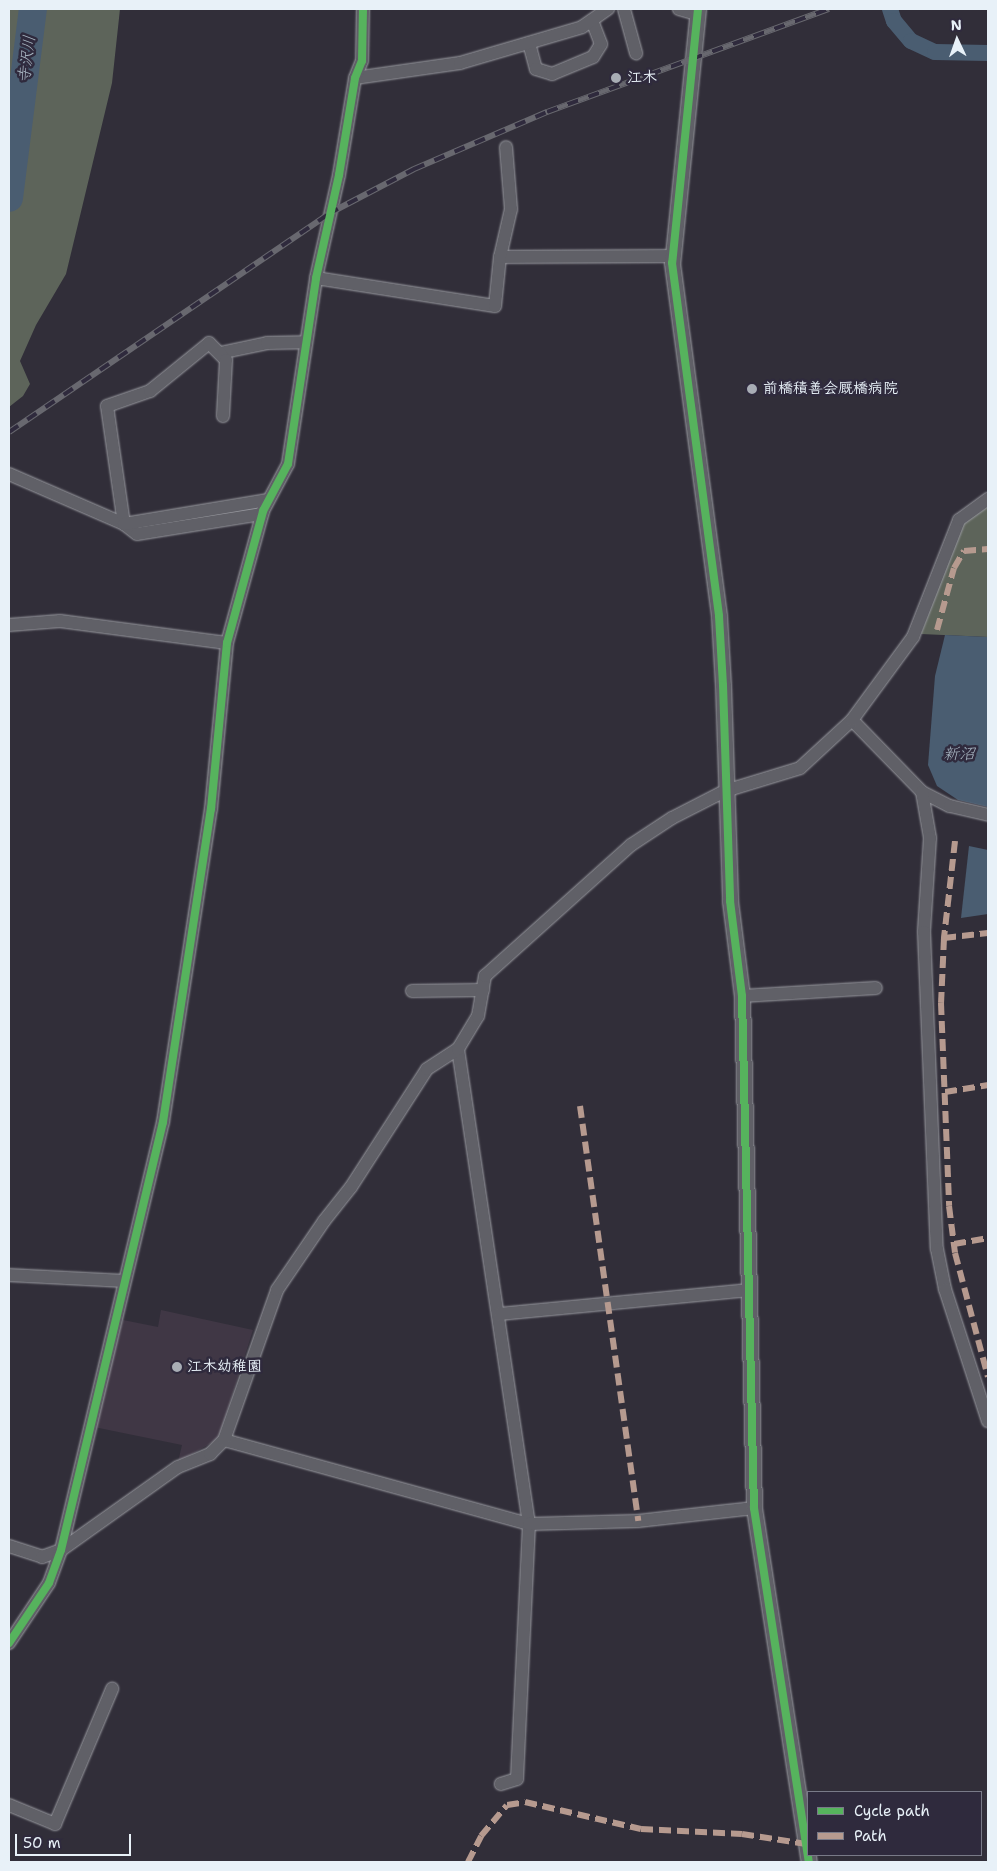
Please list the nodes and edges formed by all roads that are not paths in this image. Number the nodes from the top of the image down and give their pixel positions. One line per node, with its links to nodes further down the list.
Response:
1 (363, 9): 9 (street)
2 (608, 9): 6 (street)
3 (624, 9): 8 (street)
4 (680, 9): 5 (street)
5 (698, 11): 11 (street)
6 (592, 21): 7 (street); 7 (street)
7 (529, 42): 9 (street)
8 (636, 53)
9 (355, 78): 13 (street)
10 (506, 147): 12 (street)
11 (673, 256): 12 (street); 25 (street)
12 (500, 257): 13 (street)
13 (316, 278): 14 (street)
14 (306, 342): 15 (street); 19 (street)
15 (220, 353): 16 (street); 21 (street)
16 (223, 416)
17 (9, 474): 21 (street)
18 (988, 499): 24 (street)
19 (268, 500): 20 (street); 21 (street)
20 (262, 514): 21 (street); 23 (street)
21 (124, 524)
22 (9, 624): 23 (street)
23 (227, 643): 34 (street)
24 (852, 720): 25 (street); 26 (street)
25 (725, 791): 29 (street); 31 (street)
26 (922, 792): 27 (street); 37 (street)
27 (988, 816)
28 (876, 988): 31 (street)
29 (483, 990): 30 (street); 32 (street)
30 (412, 991)
31 (742, 996): 35 (street)
32 (458, 1049): 36 (street); 38 (street)
33 (9, 1275): 34 (street)
34 (124, 1281): 42 (street)
35 (749, 1290): 36 (street); 39 (street)
36 (500, 1314): 40 (street)
37 (988, 1421)
38 (224, 1440): 40 (street); 42 (street)
39 (754, 1508): 40 (street); 47 (street)
40 (529, 1524): 45 (street)
41 (9, 1546): 42 (street)
42 (61, 1550): 43 (street)
43 (9, 1643)
44 (112, 1689): 46 (street)
45 (501, 1784)
46 (9, 1805)
47 (807, 1849)

